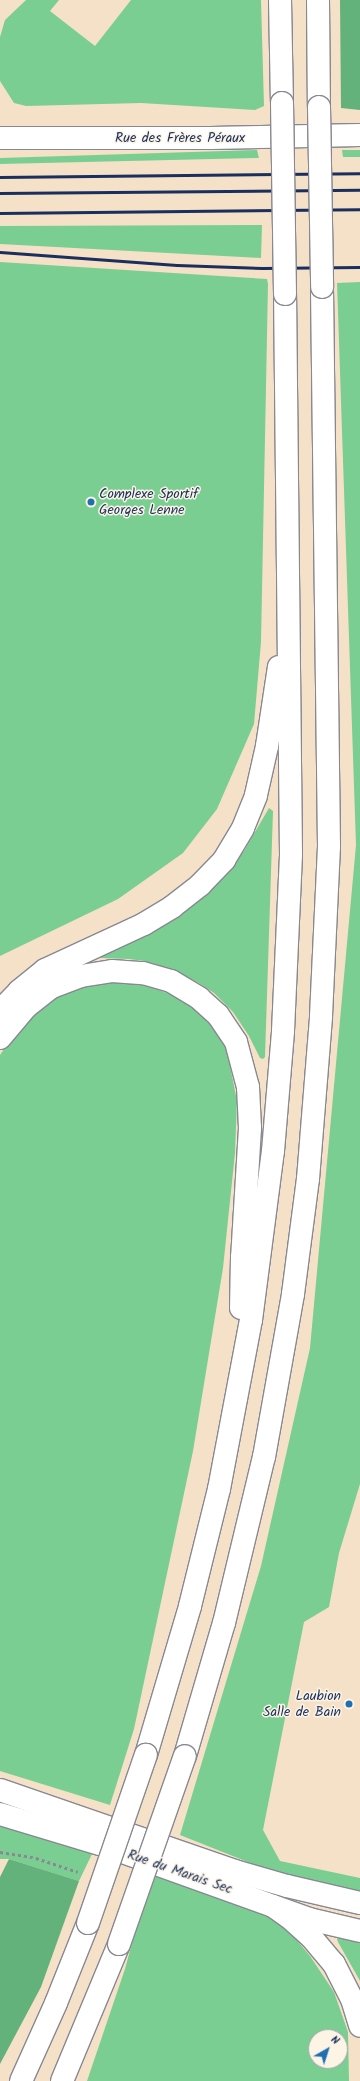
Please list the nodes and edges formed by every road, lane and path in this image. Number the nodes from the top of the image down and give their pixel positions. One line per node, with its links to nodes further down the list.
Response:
1 (280, 0): 5 (main road, bridge)
2 (318, 0): 18 (main road, bridge)
3 (360, 135): 4 (main road, Rue des Frères Péraux)
4 (0, 138)
5 (289, 574): 6 (main road); 8 (main road)
6 (0, 1011)
7 (0, 1038): 8 (main road)
8 (241, 1381): 17 (main road, bridge)
9 (0, 1790): 13 (main road, Rue du Marais Sec)
10 (0, 1814): 14 (main road, Rue du Marais Sec)
11 (0, 1852): 12 (path)
12 (83, 1874)
13 (360, 1903)
14 (273, 1906): 15 (main road, Rue du Marais Sec); 16 (main road)
15 (360, 1931)
16 (360, 2026)
17 (22, 2081)
18 (62, 2081)

